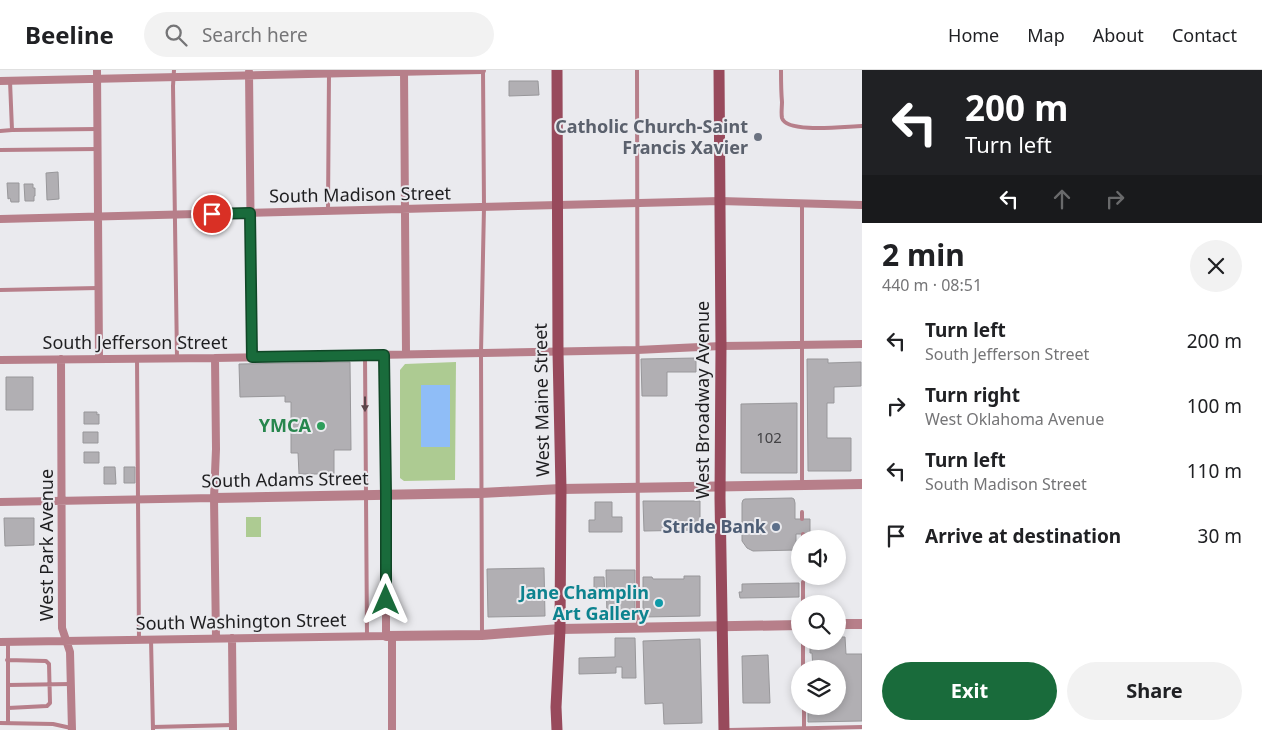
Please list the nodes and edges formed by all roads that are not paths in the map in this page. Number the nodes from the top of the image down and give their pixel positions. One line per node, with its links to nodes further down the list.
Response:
1 (97, 70): 11 (street)
2 (482, 70): 7 (street); 25 (lane)
3 (558, 70): 23 (main road, West Maine Street)
4 (637, 70): 21 (lane)
5 (719, 70): 20 (main road, West Broadway Avenue)
6 (781, 70): 14 (lane)
7 (404, 71): 8 (street); 26 (street)
8 (329, 72): 10 (street); 27 (lane)
9 (174, 73): 10 (street); 11 (street); 29 (lane)
10 (249, 73): 28 (street)
11 (97, 79): 13 (street); 15 (street)
12 (0, 81): 13 (street)
13 (10, 81): 16 (lane)
14 (862, 126)
15 (98, 129): 16 (lane); 18 (street)
16 (12, 130): 17 (lane)
17 (0, 131)
18 (98, 149): 19 (lane); 30 (street)
19 (0, 150)
20 (720, 201): 21 (street, South Madison Street); 22 (street, South Madison Street); 35 (main road, West Broadway Avenue)
21 (637, 203): 23 (street, South Madison Street); 37 (lane)
22 (802, 203): 24 (street, South Madison Street); 36 (lane)
23 (558, 205): 25 (street, South Madison Street); 38 (main road, West Maine Street)
24 (862, 205)
25 (484, 207): 26 (street, South Madison Street); 39 (lane)
26 (405, 209): 27 (street, South Madison Street); 40 (street)
27 (328, 211): 28 (street, South Madison Street)
28 (250, 213): 29 (street, South Madison Street); 43 (street)
29 (174, 215): 30 (street, South Madison Street); 46 (lane)
30 (98, 217): 31 (street, South Madison Street); 32 (street)
31 (0, 219)
32 (98, 288): 33 (lane); 44 (street)
33 (0, 290)
34 (862, 344): 36 (street, South Jefferson Street)
35 (721, 346): 36 (street, South Jefferson Street); 37 (street, South Jefferson Street); 51 (main road, West Broadway Avenue)
36 (802, 346): 52 (lane)
37 (637, 350): 38 (street, South Jefferson Street); 53 (lane)
38 (558, 352): 39 (street, South Jefferson Street); 54 (main road, West Maine Street)
39 (481, 353): 40 (street, South Jefferson Street); 55 (lane)
40 (406, 354): 42 (street, South Jefferson Street)
41 (365, 355): 42 (street, South Jefferson Street); 43 (street, South Jefferson Street); 57 (lane, one-way to 57)
42 (384, 355): 56 (street)
43 (252, 357): 47 (street, South Jefferson Street)
44 (99, 358): 45 (street, South Jefferson Street); 48 (street, South Jefferson Street)
45 (137, 358): 46 (street, South Jefferson Street); 59 (lane)
46 (177, 358): 47 (street, South Jefferson Street)
47 (215, 358): 58 (street)
48 (61, 359): 49 (street, South Jefferson Street); 60 (street, West Park Avenue)
49 (0, 360)
50 (862, 484): 52 (street, South Adams Street)
51 (720, 486): 52 (street, South Adams Street); 53 (street, South Adams Street); 67 (main road, West Broadway Avenue)
52 (802, 486)
53 (638, 487): 54 (street, South Adams Street); 68 (lane)
54 (561, 489): 55 (street, South Adams Street); 69 (main road, West Maine Street)
55 (481, 493): 56 (street, South Adams Street); 70 (lane)
56 (386, 494): 57 (street, South Adams Street); 72 (street)
57 (365, 495): 58 (street, South Adams Street); 71 (lane)
58 (214, 498): 59 (street, South Adams Street); 73 (street)
59 (138, 499): 60 (street, South Adams Street); 76 (lane)
60 (62, 500): 61 (street, South Adams Street); 77 (street, West Park Avenue)
61 (0, 502)
62 (802, 512): 63 (lane)
63 (802, 519)
64 (846, 624): 65 (street)
65 (862, 624)
66 (791, 625): 67 (street, South Washington Street)
67 (721, 627): 68 (street, South Washington Street); 94 (main road, West Broadway Avenue)
68 (638, 628): 69 (street, South Washington Street)
69 (560, 629): 70 (street, South Washington Street); 93 (main road, West Maine Street)
70 (482, 635): 72 (street, South Washington Street)
71 (367, 636): 72 (street, South Washington Street); 74 (street, South Washington Street)
72 (389, 636): 92 (street)
73 (216, 638): 74 (street, South Washington Street); 75 (street, South Washington Street)
74 (232, 638): 87 (street)
75 (152, 639): 76 (street, South Washington Street); 88 (lane)
76 (140, 640): 77 (street, South Washington Street)
77 (66, 641): 78 (street, South Washington Street); 81 (street, West Park Avenue)
78 (4, 642): 79 (lane)
79 (7, 660): 80 (lane); 82 (lane)
80 (49, 684): 81 (lane); 82 (lane); 83 (lane)
81 (71, 684): 91 (street, West Park Avenue)
82 (8, 685): 83 (lane)
83 (8, 708): 86 (lane)
84 (804, 715): 89 (lane)
85 (0, 723): 86 (lane)
86 (8, 723): 91 (lane)
87 (233, 727): 88 (lane)
88 (153, 728)
89 (804, 728): 90 (lane); 95 (lane)
90 (862, 728)
91 (72, 729)
92 (392, 730)
93 (557, 730)
94 (724, 730)
95 (729, 730)

